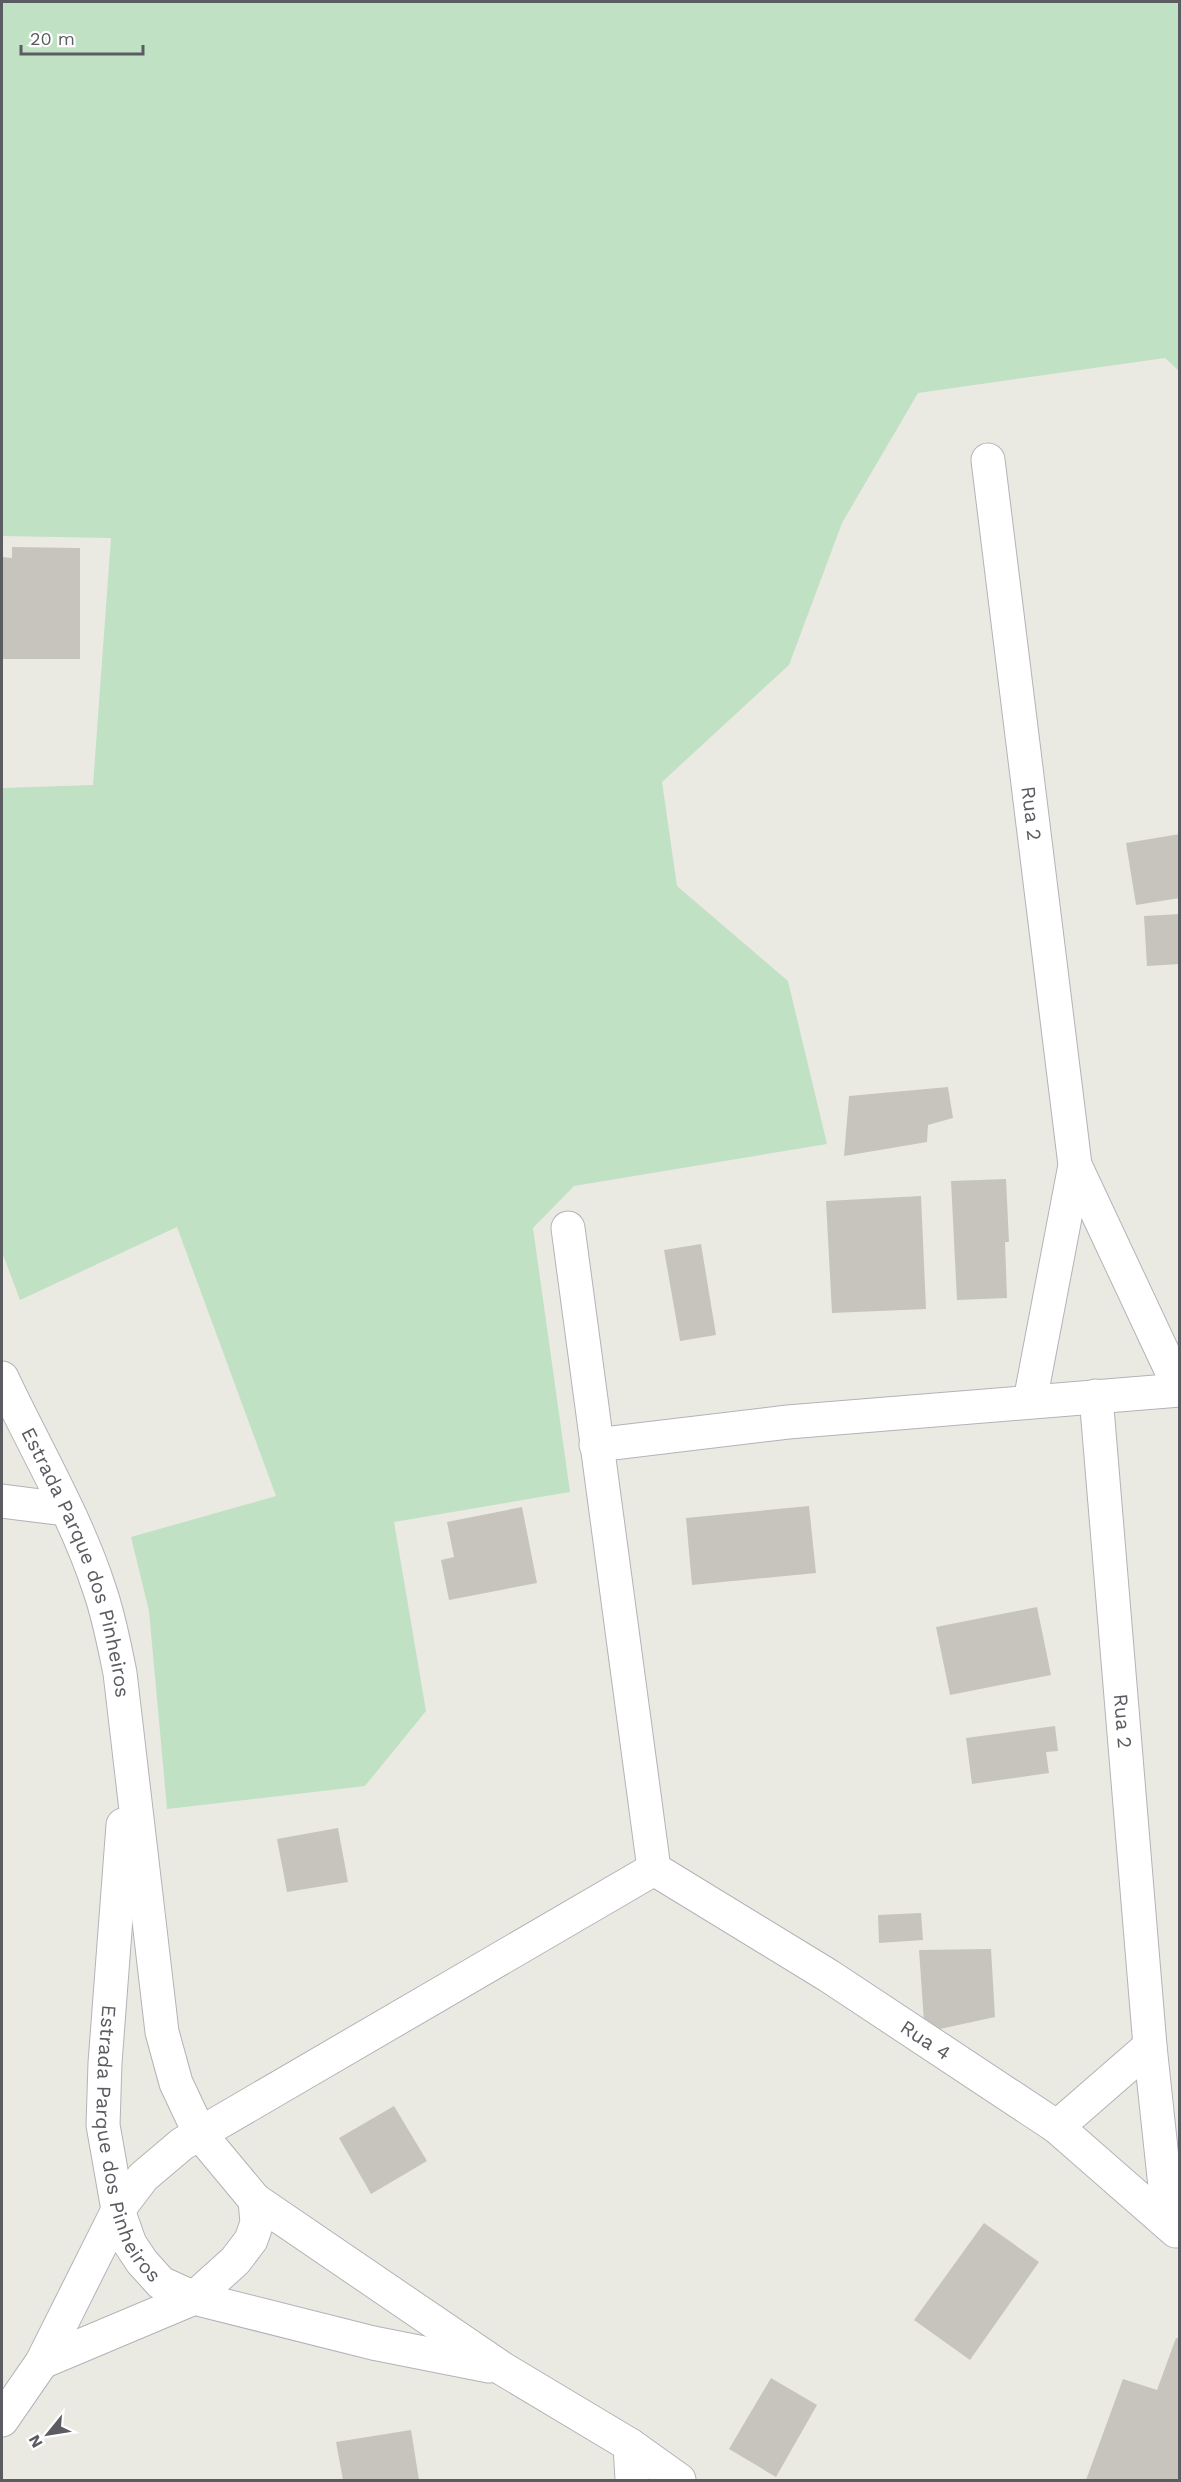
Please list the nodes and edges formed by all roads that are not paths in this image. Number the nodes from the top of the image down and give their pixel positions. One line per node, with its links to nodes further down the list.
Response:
1 (988, 460): 2 (street, Rua 2)
2 (1075, 1165): 5 (street, Rua 2); 7 (street, Rua 2)
3 (568, 1228): 8 (street)
4 (2, 1378): 10 (street, Estrada Parque dos Pinheiros)
5 (1179, 1390): 6 (street)
6 (1096, 1396): 7 (street); 13 (street, Rua 2)
7 (1030, 1401): 8 (street)
8 (596, 1445): 12 (street)
9 (2, 1501): 10 (street)
10 (65, 1509): 11 (street, Estrada Parque dos Pinheiros)
11 (128, 1754): 15 (street, Estrada Parque dos Pinheiros); 17 (street, Estrada Parque dos Pinheiros)
12 (654, 1869): 14 (street, Rua 4); 15 (street)
13 (1150, 2046): 14 (street); 18 (street, Rua 2)
14 (1057, 2127): 18 (street, Rua 4)
15 (200, 2134): 16 (street, Estrada Parque dos Pinheiros); 17 (street)
16 (255, 2200): 19 (street); 21 (street, Estrada Parque dos Pinheiros)
17 (118, 2210): 19 (street, Estrada Parque dos Pinheiros); 20 (street)
18 (1174, 2229)
19 (194, 2298): 20 (street); 21 (street, Estrada Parque dos Pinheiros)
20 (42, 2362): 22 (street)
21 (503, 2369): 23 (street, Estrada Parque dos Pinheiros)
22 (2, 2420)
23 (630, 2445): 24 (street); 25 (street, Estrada Parque dos Pinheiros)
24 (632, 2481)
25 (679, 2481)

